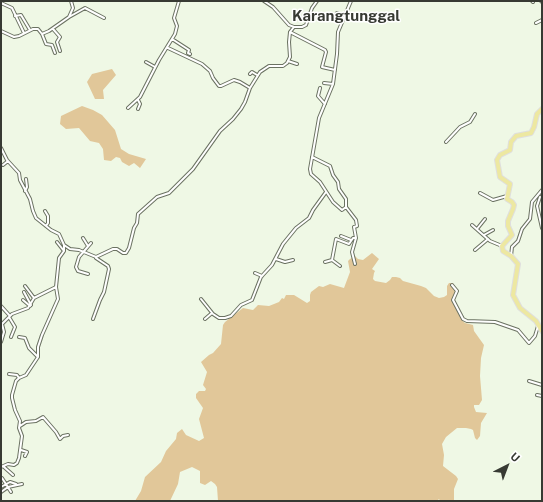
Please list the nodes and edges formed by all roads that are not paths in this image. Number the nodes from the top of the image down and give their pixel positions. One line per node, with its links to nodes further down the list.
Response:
1 (72, 1): 9 (street)
2 (179, 1): 21 (street)
3 (264, 1): 15 (street)
4 (317, 1): 15 (street)
5 (350, 2): 10 (street)
6 (1, 3): 8 (street)
7 (337, 13): 10 (street)
8 (16, 16): 17 (street); 19 (street)
9 (69, 16): 11 (street); 14 (street)
10 (345, 17): 30 (street)
11 (104, 18)
12 (542, 20): 13 (street)
13 (536, 23)
14 (53, 28): 20 (street); 23 (street)
15 (294, 28): 18 (street)
16 (1, 30): 19 (street)
17 (30, 30): 19 (street); 20 (street)
18 (290, 32): 26 (street); 30 (street)
19 (24, 33)
20 (42, 34): 24 (street)
21 (172, 39): 22 (street); 25 (street)
22 (168, 48): 29 (street); 35 (street)
23 (60, 51)
24 (55, 53)
25 (190, 54)
26 (288, 61): 28 (street); 32 (street)
27 (146, 62): 29 (street)
28 (297, 64)
29 (155, 67): 37 (street)
30 (334, 70): 34 (street)
31 (250, 74): 32 (street)
32 (257, 76): 35 (street)
33 (324, 82): 34 (street)
34 (333, 84): 38 (street)
35 (250, 88): 78 (street)
36 (320, 88): 38 (street)
37 (138, 100): 39 (street); 40 (street)
38 (325, 104): 45 (street)
39 (128, 108)
40 (138, 109)
41 (542, 109): 53 (main road)
42 (475, 114): 43 (street)
43 (446, 142)
44 (1, 148): 46 (street)
45 (312, 157): 51 (street); 55 (street)
46 (8, 162): 47 (street); 50 (street)
47 (3, 165)
48 (26, 179): 50 (street)
49 (542, 190): 54 (street)
50 (25, 191): 59 (street)
51 (326, 192): 55 (street); 79 (street)
52 (480, 193): 53 (street)
53 (507, 196): 73 (main road)
54 (540, 197): 60 (street); 77 (street)
55 (346, 207): 66 (street)
56 (45, 211): 59 (street)
57 (485, 219): 61 (street)
58 (472, 225): 61 (street)
59 (46, 226): 71 (street)
60 (542, 228)
61 (477, 229): 63 (street)
62 (493, 230): 63 (street)
63 (484, 235): 67 (street)
64 (341, 236): 68 (street)
65 (83, 238): 72 (street)
66 (356, 238): 68 (street); 83 (street)
67 (488, 239): 73 (street); 74 (street)
68 (351, 240): 81 (street)
69 (58, 242): 75 (street)
70 (91, 243): 72 (street)
71 (64, 245): 75 (street); 76 (street)
72 (88, 246): 76 (street)
73 (502, 246): 77 (main road)
74 (475, 250)
75 (64, 251): 90 (street)
76 (83, 252): 78 (street); 86 (street)
77 (510, 256): 103 (main road)
78 (95, 257): 102 (street)
79 (276, 259): 80 (street); 87 (street)
80 (293, 260)
81 (332, 260): 82 (street); 84 (street)
82 (325, 262)
83 (355, 264)
84 (340, 266)
85 (255, 273): 87 (street)
86 (88, 274)
87 (262, 276): 99 (street)
88 (452, 285): 103 (street)
89 (25, 286): 92 (street)
90 (56, 287): 92 (street); 108 (street)
91 (24, 292): 96 (street)
92 (34, 298): 96 (street)
93 (23, 300): 96 (street)
94 (201, 300): 99 (street)
95 (1, 306): 100 (street)
96 (30, 306): 98 (street)
97 (11, 310): 98 (street)
98 (15, 313): 100 (street)
99 (212, 313): 101 (street)
100 (9, 316): 105 (street); 107 (street)
101 (205, 319)
102 (93, 320)
103 (539, 324): 104 (main road)
104 (542, 330)
105 (11, 337)
106 (19, 337): 108 (street)
107 (1, 342)
108 (38, 357): 110 (street)
109 (10, 374): 110 (street)
110 (19, 378): 115 (street)
111 (529, 381): 112 (street)
112 (542, 385)
113 (537, 395): 114 (street)
114 (542, 396)
115 (20, 426): 116 (street); 117 (street)
116 (68, 436)
117 (21, 450): 118 (street); 119 (street)
118 (25, 456)
119 (3, 467): 120 (street)
120 (13, 475)
121 (1, 478): 122 (street)
122 (6, 484): 123 (street); 124 (street); 124 (street)
123 (1, 487)
124 (9, 487): 125 (street); 126 (street)
125 (1, 492)
126 (11, 492)

